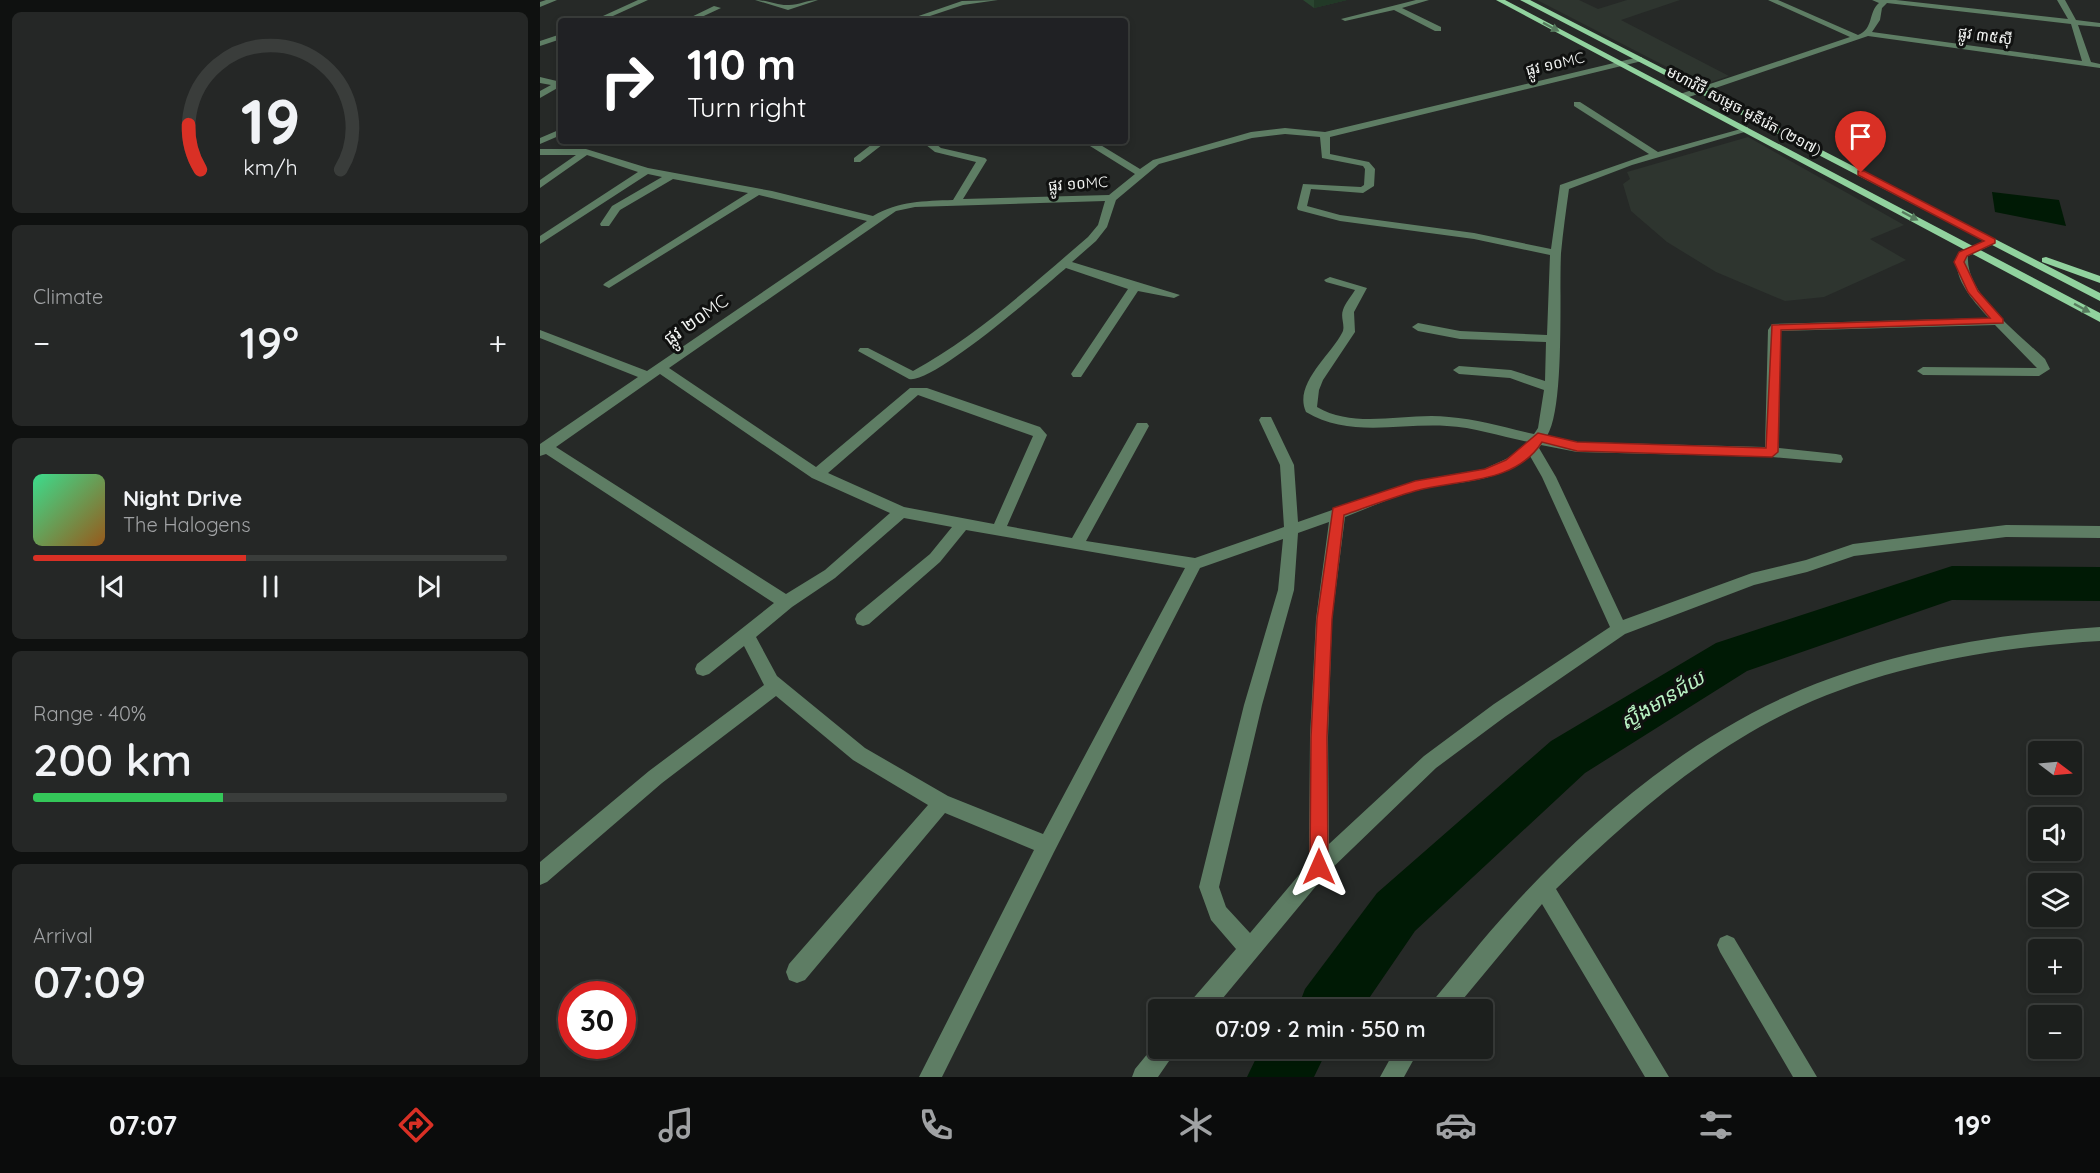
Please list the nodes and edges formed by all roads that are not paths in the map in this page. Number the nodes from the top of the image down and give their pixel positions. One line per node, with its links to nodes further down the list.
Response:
1 (554, 0): 13 (street)
2 (644, 0): 16 (street)
3 (759, 0): 4 (street)
4 (814, 0)
5 (993, 0): 18 (street)
6 (1425, 0): 14 (street)
7 (1500, 0): 28 (main road, មហាវិថី សម្តេច មុនីរ៉េត (២១៧), one-way to 28)
8 (1524, 0): 27 (main road, មហាវិថី សម្តេច មុនីរ៉េត (២១៧))
9 (1772, 0): 25 (street)
10 (2061, 0): 20 (street)
11 (1880, 1): 12 (street); 23 (street)
12 (1928, 3): 20 (street)
13 (540, 5)
14 (1395, 7): 19 (street); 22 (street)
15 (717, 8): 17 (street)
16 (603, 18)
17 (694, 18)
18 (917, 18)
19 (1345, 19)
20 (2074, 22): 21 (street); 29 (street)
21 (2100, 25)
22 (1438, 29)
23 (1867, 34): 25 (street); 29 (street, ផ្លូវ ៣៥ស៊ី)
24 (558, 37): 26 (street)
25 (1857, 37): 34 (street)
26 (540, 44)
27 (1639, 59): 28 (street, ផ្លូវ ១០MC); 34 (main road, មហាវិថី សម្តេច មុនីរ៉េត (២១៧))
28 (1621, 64): 36 (main road, មហាវិថី សម្តេច មុនីរ៉េត (២១៧)); 40 (street, ផ្លូវ ១០MC)
29 (2087, 64): 30 (street, ផ្លូវ ៣៥ស៊ី)
30 (2100, 66)
31 (540, 80): 32 (street)
32 (558, 84)
33 (558, 85): 35 (street)
34 (1701, 91): 36 (street); 59 (main road, មហាវិថី សម្តេច មុនីរ៉េត (២១៧))
35 (540, 95)
36 (1683, 96): 38 (main road, មហាវិថី សម្តេច មុនីរ៉េត (២១៧))
37 (1577, 104): 47 (street)
38 (1746, 129): 47 (street); 60 (main road, មហាវិថី សម្តេច មុនីរ៉េត (២១៧), one-way to 60)
39 (558, 133): 41 (street)
40 (1325, 135): 50 (street, ផ្លូវ ១០MC); 61 (street)
41 (540, 141)
42 (878, 144): 48 (street)
43 (931, 144): 55 (street)
44 (1092, 144): 50 (street)
45 (540, 152): 46 (street)
46 (586, 152): 49 (street); 52 (street)
47 (1657, 155): 61 (street)
48 (857, 160)
49 (646, 171): 51 (street); 58 (street)
50 (1141, 174): 54 (street, ផ្លូវ ១០MC)
51 (669, 177): 53 (street); 57 (street)
52 (540, 185)
53 (756, 192): 56 (street); 65 (street)
54 (1111, 198): 55 (street, ផ្លូវ ១០MC); 62 (street)
55 (956, 203): 56 (street, ផ្លូវ ១០MC)
56 (874, 220): 77 (street, ផ្លូវ ២០MC)
57 (605, 224)
58 (540, 241)
59 (1992, 241): 60 (street); 64 (main road); 68 (main road, មហាវិថី សម្តេច មុនីរ៉េត (២១៧))
60 (1973, 249): 69 (main road, មហាវិថី សម្តេច មុនីរ៉េត (២១៧), one-way to 69); 70 (street)
61 (1556, 253): 73 (street)
62 (1064, 263): 66 (street); 79 (street)
63 (1330, 280): 84 (street)
64 (2100, 280)
65 (609, 285)
66 (1135, 286): 67 (street); 78 (street)
67 (1174, 296)
68 (2100, 298)
69 (2100, 318)
70 (1999, 321): 76 (street); 86 (street)
71 (1418, 327): 73 (street)
72 (540, 334): 77 (street)
73 (1554, 339): 80 (street)
74 (864, 351): 79 (street)
75 (1459, 370): 80 (street)
76 (1923, 371)
77 (654, 372): 85 (street, ផ្លូវ ២០MC); 88 (street)
78 (1077, 374)
79 (913, 375): 81 (street)
80 (1551, 387): 84 (street)
81 (915, 391): 88 (street); 93 (street)
82 (1266, 420): 92 (street)
83 (1142, 426): 95 (street)
84 (1535, 443): 86 (street); 90 (street); 99 (street)
85 (543, 449): 97 (street)
86 (1772, 452): 87 (street)
87 (1836, 459)
88 (817, 474): 89 (street)
89 (902, 512): 91 (street); 97 (street)
90 (1338, 512): 92 (street); 106 (street)
91 (962, 525): 93 (street); 98 (street)
92 (1291, 528): 96 (street); 110 (street)
93 (998, 531): 95 (street)
94 (2100, 532): 99 (street)
95 (1076, 545): 96 (street)
96 (1195, 564): 105 (street)
97 (786, 602): 101 (street)
98 (862, 619)
99 (1619, 629): 106 (street)
100 (2100, 634): 108 (street)
101 (746, 636): 102 (street); 103 (street)
102 (703, 669)
103 (776, 686): 104 (street); 107 (street)
104 (942, 803): 105 (street); 111 (street)
105 (1047, 845): 116 (street)
106 (1319, 867): 110 (street)
107 (540, 875)
108 (1544, 888): 113 (street); 119 (street)
109 (1727, 945): 120 (street)
110 (1249, 948): 112 (street)
111 (798, 972)
112 (1207, 999)
113 (1449, 999)
114 (1158, 1059): 117 (street)
115 (1402, 1059): 118 (street)
116 (930, 1077)
117 (1143, 1077)
118 (1391, 1077)
119 (1658, 1077)
120 (1806, 1077)

